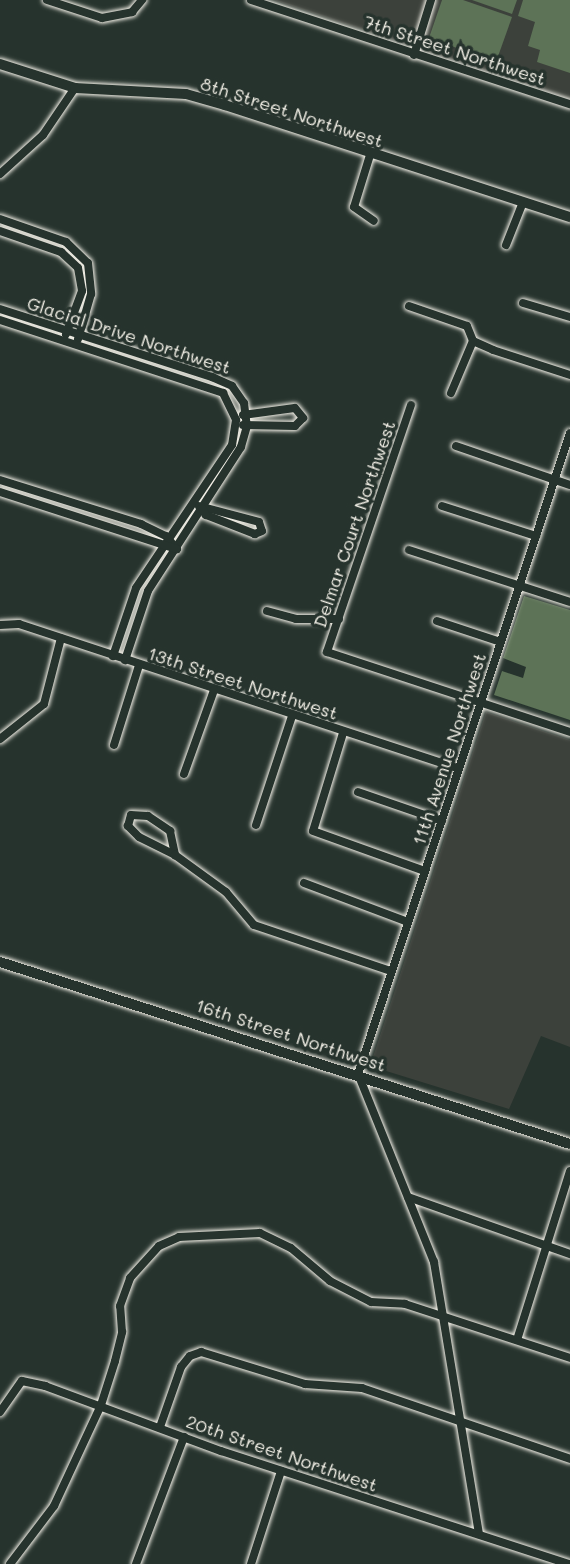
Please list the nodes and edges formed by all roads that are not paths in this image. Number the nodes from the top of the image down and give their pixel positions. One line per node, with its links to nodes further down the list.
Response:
1 (47, 0): 2 (street)
2 (142, 0)
3 (251, 0): 5 (street, 7th Street Northwest)
4 (431, 0): 5 (street)
5 (414, 55): 8 (street, 7th Street Northwest)
6 (0, 64): 7 (street, 8th Street Northwest)
7 (75, 88): 9 (street, 8th Street Northwest); 10 (street)
8 (570, 104)
9 (370, 155): 12 (street, 8th Street Northwest); 15 (street)
10 (4, 166): 11 (street)
11 (0, 174)
12 (523, 202): 13 (street, 8th Street Northwest); 17 (street)
13 (570, 217)
14 (0, 219): 24 (street)
15 (374, 221)
16 (0, 231): 23 (street)
17 (506, 245)
18 (523, 303): 21 (street)
19 (409, 306): 26 (street)
20 (0, 309): 23 (street, Glacial Drive Northwest)
21 (570, 317)
22 (0, 320): 25 (street)
23 (67, 331): 24 (street, Glacial Drive Northwest); 25 (street)
24 (79, 334): 27 (street); 31 (street, Glacial Drive Northwest)
25 (65, 341): 27 (street)
26 (473, 341): 28 (street); 29 (street)
27 (76, 345): 32 (street)
28 (570, 375)
29 (451, 393)
30 (411, 405): 52 (street, Delmar Court Northwest)
31 (246, 414): 32 (street); 34 (street, Glacial Drive Northwest); 34 (street)
32 (234, 415): 33 (street)
33 (236, 425): 34 (street); 41 (street)
34 (247, 426): 43 (street, Glacial Drive Northwest)
35 (570, 433): 38 (street, 11th Avenue Northwest)
36 (456, 446): 38 (street)
37 (0, 480): 45 (street)
38 (554, 480): 39 (street); 44 (street, 11th Avenue Northwest)
39 (570, 485)
40 (0, 492): 46 (street)
41 (194, 504): 43 (street); 45 (street)
42 (442, 506): 44 (street)
43 (202, 508): 43 (street); 47 (street, Glacial Drive Northwest)
44 (536, 537): 49 (street, 11th Avenue Northwest)
45 (167, 538): 46 (street); 47 (street)
46 (162, 547): 47 (street); 57 (street)
47 (177, 549): 58 (street, Glacial Drive Northwest)
48 (410, 550): 49 (street)
49 (519, 586): 50 (street); 56 (street, 11th Avenue Northwest)
50 (570, 601)
51 (267, 611): 52 (street)
52 (339, 620): 61 (street, Delmar Court Northwest)
53 (437, 621): 56 (street)
54 (0, 625): 55 (street, 13th Street Northwest)
55 (61, 638): 57 (street, 13th Street Northwest); 65 (street)
56 (501, 642): 61 (street, 11th Avenue Northwest)
57 (113, 656): 58 (street, 13th Street Northwest)
58 (125, 660): 59 (street, 13th Street Northwest)
59 (139, 665): 60 (street, 13th Street Northwest); 66 (street)
60 (214, 690): 62 (street, 13th Street Northwest); 68 (street)
61 (480, 702): 63 (street); 67 (street, 11th Avenue Northwest)
62 (292, 716): 64 (street, 13th Street Northwest); 71 (street)
63 (570, 732)
64 (343, 733): 67 (street, 13th Street Northwest); 73 (street)
65 (0, 739)
66 (114, 745)
67 (458, 769): 70 (street, 11th Avenue Northwest)
68 (184, 774)
69 (358, 792): 70 (street)
70 (442, 821): 73 (street, 11th Avenue Northwest)
71 (256, 825)
72 (175, 855): 72 (street); 77 (street)
73 (425, 871): 75 (street, 11th Avenue Northwest)
74 (304, 883): 75 (street)
75 (408, 922): 77 (street, 11th Avenue Northwest)
76 (0, 962): 78 (street, 16th Street Northwest)
77 (391, 971): 78 (street, 11th Avenue Northwest)
78 (358, 1074): 79 (street, 16th Street Northwest); 81 (street)
79 (570, 1144)
80 (570, 1171): 82 (street)
81 (408, 1197): 82 (street); 84 (street)
82 (546, 1246): 83 (street); 85 (street)
83 (570, 1254)
84 (446, 1318): 85 (street); 87 (street); 89 (street)
85 (517, 1340): 86 (street)
86 (570, 1358)
87 (101, 1405): 88 (street, 20th Street Northwest); 90 (street, 20th Street Northwest); 95 (street)
88 (0, 1412)
89 (462, 1422): 90 (street); 92 (street); 94 (street)
90 (160, 1427): 91 (street, 20th Street Northwest)
91 (184, 1437): 93 (street, 20th Street Northwest); 96 (street)
92 (570, 1459)
93 (281, 1471): 94 (street, 20th Street Northwest); 97 (street)
94 (479, 1534): 98 (street, 20th Street Northwest)
95 (10, 1564)
96 (136, 1564)
97 (251, 1564)
98 (569, 1564)

